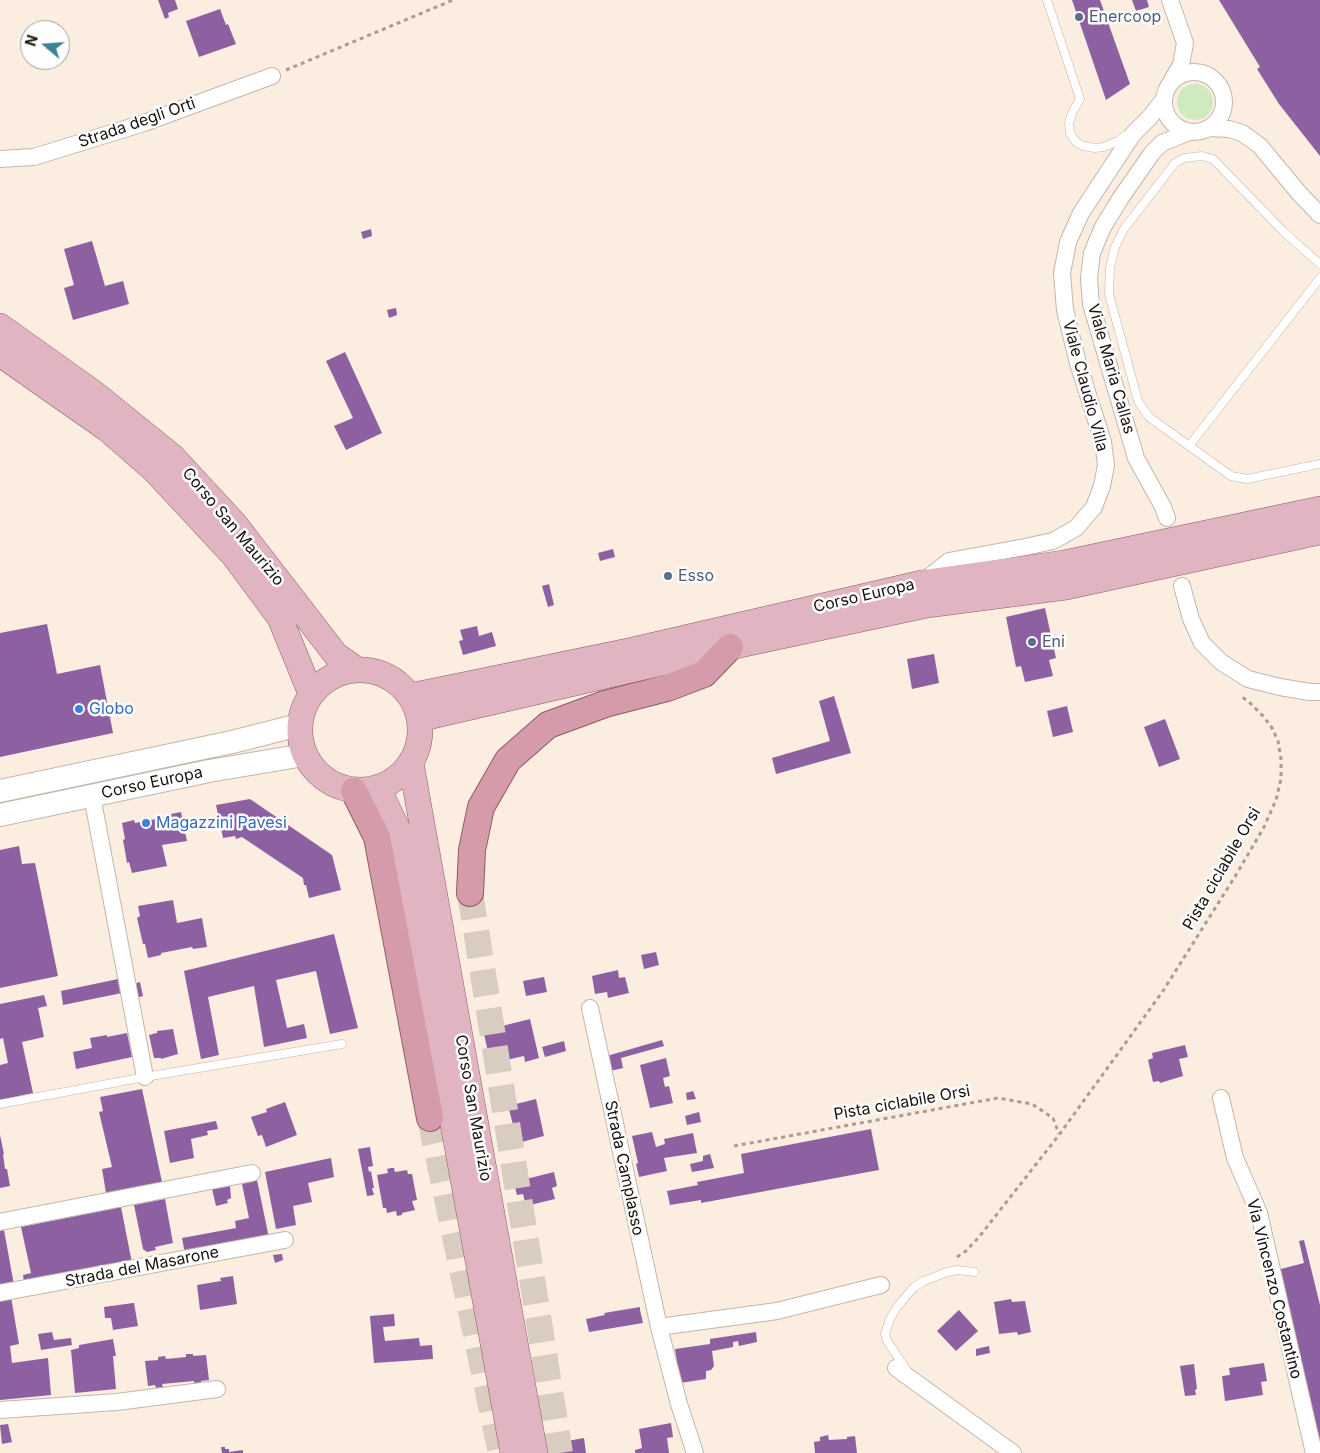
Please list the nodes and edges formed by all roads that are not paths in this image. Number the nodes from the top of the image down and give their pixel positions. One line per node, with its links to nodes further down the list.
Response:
1 (1046, 0): 6 (lane)
2 (1170, 0): 4 (street)
3 (272, 76): 9 (street, Strada degli Orti)
4 (1171, 82): 5 (street); 7 (street)
5 (1164, 99): 6 (street, Viale Claudio Villa); 8 (street)
6 (1150, 117): 20 (street, Viale Claudio Villa)
7 (1209, 128): 8 (street); 10 (street)
8 (1189, 132): 18 (street, Viale Maria Callas)
9 (0, 159)
10 (1320, 215)
11 (1320, 264): 15 (lane)
12 (1320, 278): 15 (lane)
13 (0, 326): 23 (main road, Corso San Maurizio)
14 (0, 354): 25 (main road, Corso San Maurizio)
15 (1189, 446): 16 (lane)
16 (1320, 464)
17 (1320, 509): 20 (main road, Corso Europa)
18 (1166, 518)
19 (1320, 532): 22 (main road, Corso Europa)
20 (922, 583): 26 (main road, Corso Europa)
21 (1182, 586): 24 (street)
22 (730, 648): 26 (main road, Corso Europa); 34 (highway)
23 (356, 669): 25 (main road); 26 (main road)
24 (1320, 692)
25 (311, 694): 27 (main road)
26 (415, 707): 29 (main road)
27 (299, 725): 28 (main road); 31 (main road, Corso Europa)
28 (304, 754): 30 (main road); 32 (main road, Corso Europa)
29 (411, 763): 30 (main road); 53 (main road, Corso San Maurizio)
30 (366, 790): 40 (highway); 52 (main road, Corso San Maurizio)
31 (0, 791)
32 (92, 796): 33 (main road, Corso Europa); 37 (street)
33 (0, 815)
34 (470, 894)
35 (590, 1008): 47 (street, Strada Camplasso)
36 (342, 1044): 37 (lane)
37 (146, 1077): 39 (lane)
38 (1221, 1098): 56 (street, Via Vincenzo Costantino)
39 (0, 1104)
40 (430, 1118)
41 (252, 1172): 42 (street)
42 (0, 1222)
43 (284, 1240): 46 (street, Strada del Masarone)
44 (974, 1272): 49 (lane)
45 (881, 1285): 47 (street)
46 (0, 1293)
47 (659, 1328): 54 (street, Strada Camplasso)
48 (896, 1368): 49 (street)
49 (910, 1378): 55 (street)
50 (217, 1389): 51 (street)
51 (0, 1410)
52 (513, 1453)
53 (535, 1453)
54 (695, 1453)
55 (1013, 1453)
56 (1314, 1453)

